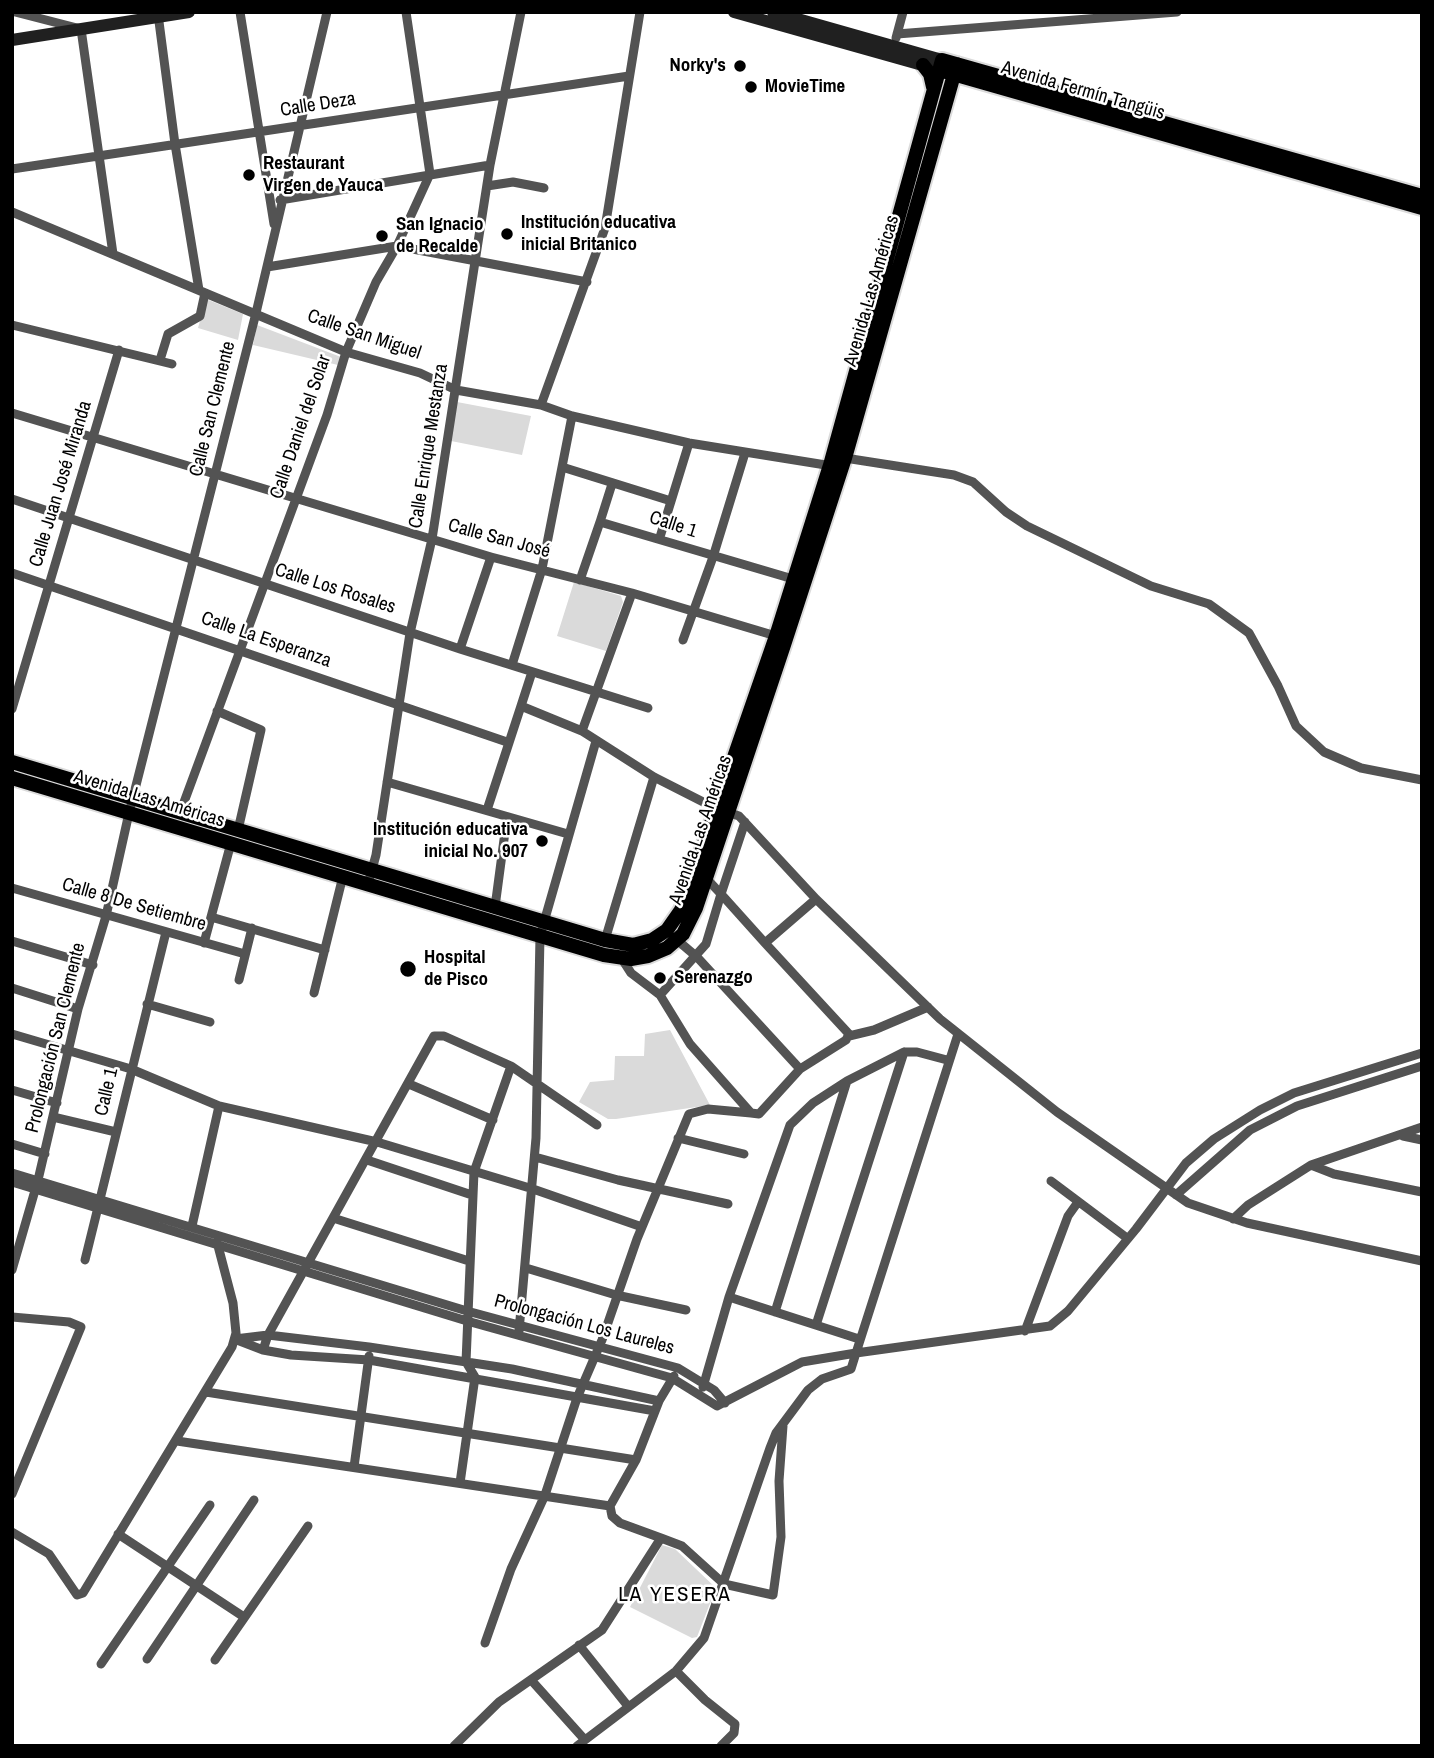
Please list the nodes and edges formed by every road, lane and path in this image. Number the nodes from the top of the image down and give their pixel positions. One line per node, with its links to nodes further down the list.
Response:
1 (15, 12): 14 (street)
2 (189, 12): 12 (main road)
3 (240, 12): 26 (street)
4 (327, 12): 24 (street, Calle San Clemente)
5 (407, 12): 23 (street)
6 (520, 12): 22 (street, Calle Enrique Mestanza)
7 (640, 12): 20 (street)
8 (734, 12): 13 (main road, Avenida Fermín Tangüis)
9 (773, 12): 16 (main road, Avenida Fermín Tangüis)
10 (903, 12): 16 (street)
11 (1177, 12): 16 (street)
12 (158, 15): 14 (main road); 27 (street)
13 (760, 16): 17 (main road, Avenida Fermín Tangüis)
14 (81, 29): 15 (main road); 28 (street)
15 (12, 40)
16 (896, 40): 18 (main road, Avenida Fermín Tangüis)
17 (923, 65): 18 (main road, Avenida Fermín Tangüis); 21 (main road)
18 (940, 65): 19 (main road, Avenida Fermín Tangüis); 21 (main road, Avenida Las Américas)
19 (955, 69): 25 (main road, Avenida Fermín Tangüis); 53 (main road, Avenida Las Américas)
20 (629, 76): 22 (street, Calle Deza); 43 (street)
21 (933, 86): 53 (main road, Avenida Las Américas)
22 (506, 95): 23 (street, Calle Deza); 29 (street, Calle Enrique Mestanza)
23 (421, 107): 24 (street, Calle Deza); 31 (street)
24 (298, 125): 26 (street, Calle Deza); 35 (street, Calle San Clemente)
25 (1154, 126): 34 (main road, Avenida Fermín Tangüis); 36 (main road, Avenida Fermín Tangüis)
26 (257, 132): 27 (street, Calle Deza); 38 (street)
27 (175, 144): 28 (street, Calle Deza); 44 (street)
28 (98, 156): 30 (street, Calle Deza); 40 (street)
29 (490, 165): 31 (street); 32 (street, Calle Enrique Mestanza)
30 (12, 169)
31 (430, 174): 35 (street); 39 (street, Calle Daniel del Solar)
32 (487, 186): 33 (street); 41 (street, Calle Enrique Mestanza)
33 (544, 188)
34 (1422, 196)
35 (280, 200): 38 (street, Calle San Clemente)
36 (1422, 208)
37 (12, 212): 40 (street, Calle San Miguel)
38 (275, 229): 42 (street, Calle San Clemente)
39 (397, 246): 41 (street); 42 (street); 48 (street, Calle Daniel del Solar)
40 (113, 254): 44 (street, Calle San Miguel)
41 (477, 261): 43 (street); 51 (street, Calle Enrique Mestanza)
42 (267, 267): 45 (street, Calle San Clemente)
43 (587, 282): 52 (street)
44 (202, 292): 45 (street, Calle San Miguel); 49 (street)
45 (256, 313): 48 (street, Calle San Miguel); 61 (street, Calle San Clemente)
46 (12, 325): 47 (street)
47 (119, 350): 49 (street); 56 (street, Calle Juan José Miranda)
48 (346, 352): 51 (street, Calle San Miguel); 63 (street, Calle Daniel del Solar)
49 (160, 360): 50 (street)
50 (172, 363)
51 (456, 390): 52 (street, Calle San Miguel); 69 (street, Calle Enrique Mestanza)
52 (541, 405): 55 (street, Calle San Miguel)
53 (852, 411): 59 (main road, Avenida Las Américas)
54 (12, 413): 56 (street, Calle San José)
55 (572, 415): 57 (street, Calle San Miguel); 60 (street)
56 (93, 437): 61 (street, Calle San José); 66 (street, Calle Juan José Miranda)
57 (689, 443): 58 (street, Calle San Miguel); 65 (street)
58 (745, 453): 59 (street, Calle San Miguel); 71 (street)
59 (839, 464): 75 (main road, Avenida Las Américas); 102 (street, Calle San Miguel); 106 (main road, Avenida Las Américas)
60 (562, 467): 62 (street); 73 (street)
61 (215, 473): 63 (street, Calle San José); 72 (street, Calle San Clemente)
62 (612, 484): 65 (street); 67 (street)
63 (295, 498): 69 (street, Calle San José); 77 (street, Calle Daniel del Solar)
64 (12, 499): 66 (street, Calle Los Rosales)
65 (671, 501): 68 (street)
66 (69, 518): 72 (street, Calle Los Rosales); 78 (street, Calle Juan José Miranda)
67 (600, 522): 68 (street, Calle 1); 76 (street)
68 (660, 537): 71 (street, Calle 1)
69 (432, 539): 70 (street, Calle San José); 82 (street, Calle Enrique Mestanza)
70 (491, 556): 73 (street, Calle San José); 85 (street)
71 (713, 557): 75 (street, Calle 1); 80 (street)
72 (194, 560): 77 (street, Calle Los Rosales); 81 (street, Calle San Clemente)
73 (542, 569): 76 (street, Calle San José); 87 (street)
74 (12, 573): 78 (street, Calle La Esperanza)
75 (793, 579): 83 (main road, Avenida Las Américas)
76 (580, 580): 79 (street, Calle San José)
77 (264, 584): 82 (street, Calle Los Rosales); 86 (street, Calle Daniel del Solar)
78 (49, 586): 81 (street, Calle La Esperanza); 89 (street, Calle Juan José Miranda)
79 (632, 593): 80 (street, Calle San José); 90 (street)
80 (694, 612): 83 (street, Calle San José); 84 (street)
81 (176, 628): 86 (street, Calle La Esperanza); 104 (street, Calle San Clemente)
82 (410, 633): 85 (street, Calle Los Rosales); 91 (street, Calle Enrique Mestanza)
83 (776, 636): 106 (main road, Avenida Las Américas)
84 (683, 640)
85 (460, 649): 87 (street, Calle Los Rosales)
86 (240, 650): 91 (street, Calle La Esperanza); 95 (street, Calle Daniel del Solar)
87 (512, 665): 88 (street, Calle Los Rosales)
88 (532, 672): 90 (street, Calle Los Rosales); 92 (street)
89 (17, 679): 94 (street, Calle Juan José Miranda)
90 (597, 694): 93 (street, Calle Los Rosales); 96 (street)
91 (399, 703): 98 (street, Calle La Esperanza); 103 (street, Calle Enrique Mestanza)
92 (521, 706): 96 (street); 98 (street)
93 (648, 708)
94 (12, 709)
95 (218, 711): 107 (street, Calle Daniel del Solar); 112 (street)
96 (582, 731): 97 (street)
97 (596, 741): 100 (street); 111 (street)
98 (507, 742): 105 (street)
99 (12, 762): 104 (main road, Avenida Las Américas)
100 (654, 776): 106 (street); 125 (street)
101 (12, 779): 104 (main road, Avenida Las Américas)
102 (1422, 780)
103 (387, 782): 105 (street); 114 (street, Calle Enrique Mestanza)
104 (130, 806): 107 (main road, Avenida Las Américas); 110 (main road, Avenida Las Américas); 120 (street, Prolongación San Clemente)
105 (487, 810): 108 (street)
106 (721, 810): 109 (street); 115 (main road, Avenida Las Américas); 125 (main road, Avenida Las Américas)
107 (180, 813): 110 (main road, Avenida Las Américas)
108 (508, 817): 111 (street); 119 (street)
109 (745, 822): 117 (street); 118 (street)
110 (202, 827): 112 (main road, Avenida Las Américas)
111 (568, 834): 123 (street)
112 (235, 837): 113 (main road, Avenida Las Américas); 114 (main road, Avenida Las Américas); 121 (street)
113 (344, 876): 114 (main road, Avenida Las Américas); 130 (street)
114 (370, 877): 119 (main road, Avenida Las Américas); 123 (main road, Avenida Las Américas)
115 (706, 878): 117 (street); 126 (main road, Avenida Las Américas)
116 (12, 888): 120 (street, Calle 8 De Setiembre)
117 (721, 894): 129 (street); 132 (street)
118 (816, 899): 129 (street); 140 (street)
119 (495, 907): 123 (main road, Avenida Las Américas)
120 (106, 916): 124 (street, Calle 8 De Setiembre); 134 (street, Prolongación San Clemente)
121 (211, 917): 122 (street); 128 (street)
122 (252, 928): 130 (street); 131 (street)
123 (542, 929): 125 (main road, Avenida Las Américas); 133 (main road, Avenida Las Américas); 154 (street)
124 (166, 932): 128 (street, Calle 8 De Setiembre); 139 (street, Calle 1)
125 (605, 940)
126 (677, 940): 132 (street); 133 (main road, Avenida Las Américas)
127 (12, 941): 134 (street)
128 (204, 943): 131 (street, Calle 8 De Setiembre)
129 (765, 943): 145 (street)
130 (325, 950): 137 (street)
131 (246, 954): 135 (street)
132 (697, 957): 138 (street); 153 (street)
133 (622, 959): 138 (street)
134 (93, 965): 141 (street, Prolongación San Clemente)
135 (239, 980)
136 (12, 988): 141 (street)
137 (314, 993)
138 (660, 995): 160 (street)
139 (147, 1004): 142 (street); 152 (street, Calle 1)
140 (929, 1007): 144 (street); 145 (street)
141 (78, 1009): 146 (street, Prolongación San Clemente)
142 (210, 1022)
143 (12, 1034): 146 (street)
144 (958, 1034): 149 (street); 181 (street)
145 (849, 1036): 153 (street)
146 (70, 1051): 152 (street); 158 (street, Prolongación San Clemente)
147 (904, 1052): 149 (street); 155 (street); 210 (street)
148 (1422, 1052): 181 (street)
149 (947, 1060): 215 (street)
150 (512, 1066): 154 (street); 156 (street); 162 (street)
151 (1422, 1066): 186 (street)
152 (131, 1069): 159 (street); 165 (street, Calle 1)
153 (800, 1069): 160 (street)
154 (537, 1081): 163 (street); 173 (street)
155 (847, 1081): 205 (street); 207 (street)
156 (409, 1084): 162 (street); 169 (street)
157 (12, 1090): 158 (street)
158 (57, 1103): 161 (street, Prolongación San Clemente)
159 (219, 1106): 169 (street); 192 (street)
160 (751, 1113): 167 (street)
161 (53, 1117): 165 (street); 171 (street, Prolongación San Clemente)
162 (493, 1120): 176 (street)
163 (597, 1125)
164 (1422, 1128): 166 (street)
165 (116, 1132): 188 (street, Calle 1)
166 (1400, 1135): 168 (street); 175 (street)
167 (678, 1138): 172 (street); 183 (street)
168 (1422, 1140)
169 (377, 1142): 174 (street); 176 (street)
170 (12, 1144): 171 (street)
171 (45, 1154): 180 (street, Prolongación San Clemente)
172 (744, 1154)
173 (535, 1157): 182 (street); 183 (street)
174 (367, 1160): 185 (street); 190 (street)
175 (1311, 1165): 184 (street); 191 (street)
176 (474, 1172): 182 (street); 185 (street)
177 (12, 1173): 180 (street, Prolongación Los Laureles)
178 (1051, 1181): 187 (street)
179 (12, 1182): 180 (street)
180 (37, 1185): 188 (street, Prolongación Los Laureles); 202 (street, Prolongación San Clemente)
181 (1166, 1186): 186 (street); 195 (street)
182 (533, 1189): 193 (street); 201 (street)
183 (659, 1189): 189 (street); 193 (street)
184 (1422, 1192)
185 (472, 1195): 199 (street)
186 (1176, 1195): 191 (street)
187 (1078, 1202): 195 (street); 212 (street)
188 (99, 1203): 192 (street, Prolongación Los Laureles); 196 (street, Prolongación Los Laureles); 197 (street, Calle 1)
189 (728, 1204)
190 (333, 1218): 198 (street); 199 (street)
191 (1233, 1219): 200 (street)
192 (192, 1226): 194 (street, Prolongación Los Laureles)
193 (642, 1227): 204 (street)
194 (214, 1233): 196 (street); 198 (street, Prolongación Los Laureles)
195 (1127, 1238): 212 (street)
196 (218, 1243): 203 (street, Prolongación Los Laureles); 214 (street)
197 (85, 1260)
198 (309, 1261): 203 (street); 208 (street, Prolongación Los Laureles)
199 (469, 1261): 208 (street)
200 (1422, 1261)
201 (526, 1268): 204 (street); 211 (street)
202 (12, 1270)
203 (304, 1270): 208 (street, Prolongación Los Laureles); 213 (street)
204 (616, 1295): 206 (street); 218 (street)
205 (729, 1297): 207 (street); 226 (street)
206 (686, 1310)
207 (775, 1312): 210 (street)
208 (467, 1316): 211 (street, Prolongación Los Laureles); 221 (street)
209 (12, 1317): 241 (street)
210 (816, 1325): 215 (street)
211 (519, 1331): 218 (street, Prolongación Los Laureles)
212 (1025, 1331): 219 (street)
213 (268, 1335): 214 (street); 216 (street); 217 (street)
214 (235, 1339): 217 (street); 227 (street)
215 (859, 1339): 219 (street)
216 (369, 1347): 220 (street); 221 (street)
217 (263, 1350): 220 (street)
218 (597, 1353): 222 (street, Prolongación Los Laureles); 224 (street, Prolongación Los Laureles); 225 (street)
219 (856, 1353): 231 (street); 234 (street)
220 (369, 1360): 223 (street); 233 (street)
221 (466, 1362): 223 (street); 225 (street)
222 (678, 1368): 224 (street); 226 (street, Prolongación Los Laureles)
223 (475, 1377): 229 (street); 235 (street)
224 (672, 1378): 228 (street, Prolongación Los Laureles); 230 (street)
225 (583, 1383): 229 (street); 230 (street)
226 (704, 1383): 228 (street); 231 (street, Prolongación Los Laureles)
227 (206, 1392): 233 (street); 236 (street)
228 (700, 1396): 231 (street, Prolongación Los Laureles)
229 (577, 1398): 232 (street); 237 (street)
230 (659, 1401): 232 (street)
231 (725, 1403)
232 (655, 1411): 238 (street)
233 (359, 1415): 235 (street); 239 (street)
234 (783, 1423): 251 (street); 251 (street)
235 (466, 1432): 237 (street); 240 (street)
236 (177, 1441): 239 (street); 248 (street)
237 (561, 1447): 238 (street); 242 (street)
238 (636, 1460): 245 (street)
239 (354, 1467): 240 (street)
240 (460, 1483): 242 (street)
241 (12, 1494)
242 (545, 1495): 245 (street); 254 (street)
243 (254, 1500): 252 (street)
244 (210, 1505): 250 (street)
245 (610, 1506): 249 (street)
246 (308, 1527): 253 (street)
247 (12, 1532): 248 (street)
248 (118, 1534): 250 (street)
249 (661, 1538): 251 (street); 255 (street)
250 (167, 1569): 252 (street); 258 (street)
251 (724, 1584): 259 (street)
252 (196, 1587): 253 (street); 256 (street)
253 (244, 1617): 257 (street)
254 (485, 1643)
255 (579, 1645): 260 (street); 261 (street)
256 (146, 1659)
257 (215, 1660)
258 (102, 1664)
259 (676, 1671): 261 (street); 264 (street)
260 (532, 1681): 262 (street); 263 (street)
261 (627, 1705): 262 (street)
262 (581, 1743)
263 (454, 1746)
264 (721, 1746)

